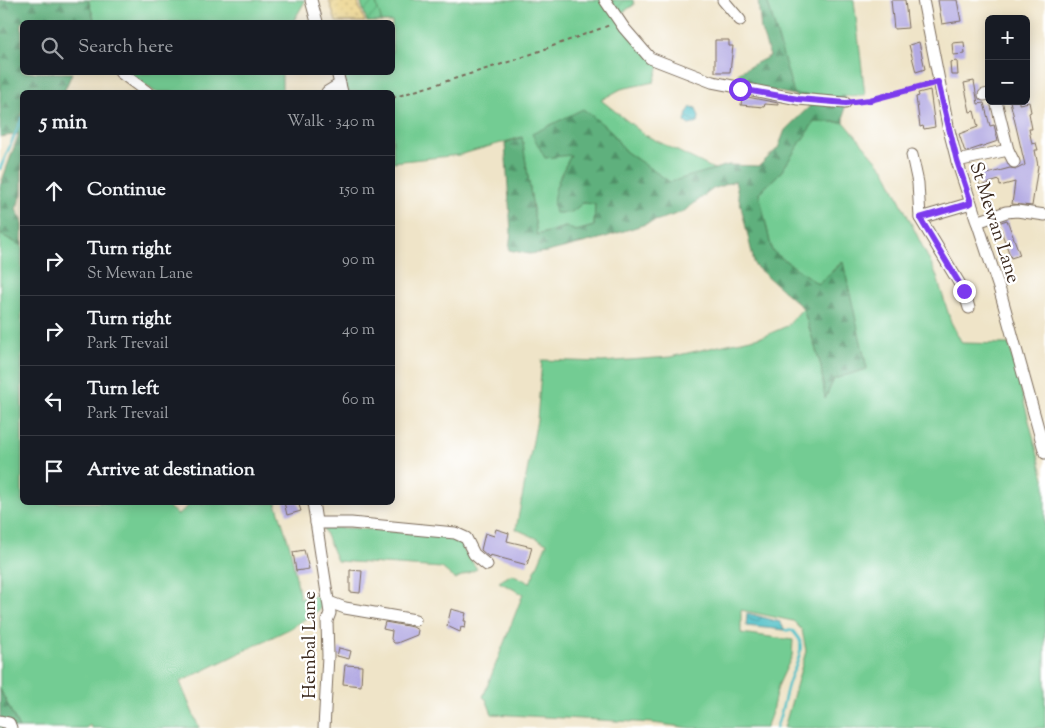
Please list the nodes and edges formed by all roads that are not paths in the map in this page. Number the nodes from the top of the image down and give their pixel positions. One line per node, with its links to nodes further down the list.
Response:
1 (311, 0): 5 (street)
2 (605, 0): 11 (street)
3 (723, 0): 6 (street)
4 (923, 0): 15 (street, St Mewan Lane)
5 (316, 20)
6 (740, 20)
7 (124, 75): 10 (street)
8 (338, 75): 9 (street)
9 (341, 88)
10 (144, 90)
11 (846, 103)
12 (997, 105): 13 (street)
13 (1008, 150): 15 (street); 16 (street)
14 (912, 155): 18 (street)
15 (957, 161): 17 (street, St Mewan Lane)
16 (1014, 162)
17 (971, 203): 18 (street); 20 (street, St Mewan Lane)
18 (920, 218): 21 (street)
19 (1045, 218): 20 (street)
20 (978, 222): 22 (street, St Mewan Lane)
21 (969, 308)
22 (1045, 453)
23 (313, 505): 24 (street, Hembal Lane)
24 (316, 523): 25 (street); 26 (street, Hembal Lane)
25 (487, 565)
26 (329, 602): 27 (street); 30 (street, Hembal Lane)
27 (415, 620)
28 (0, 721): 29 (street)
29 (11, 728)
30 (324, 728)

